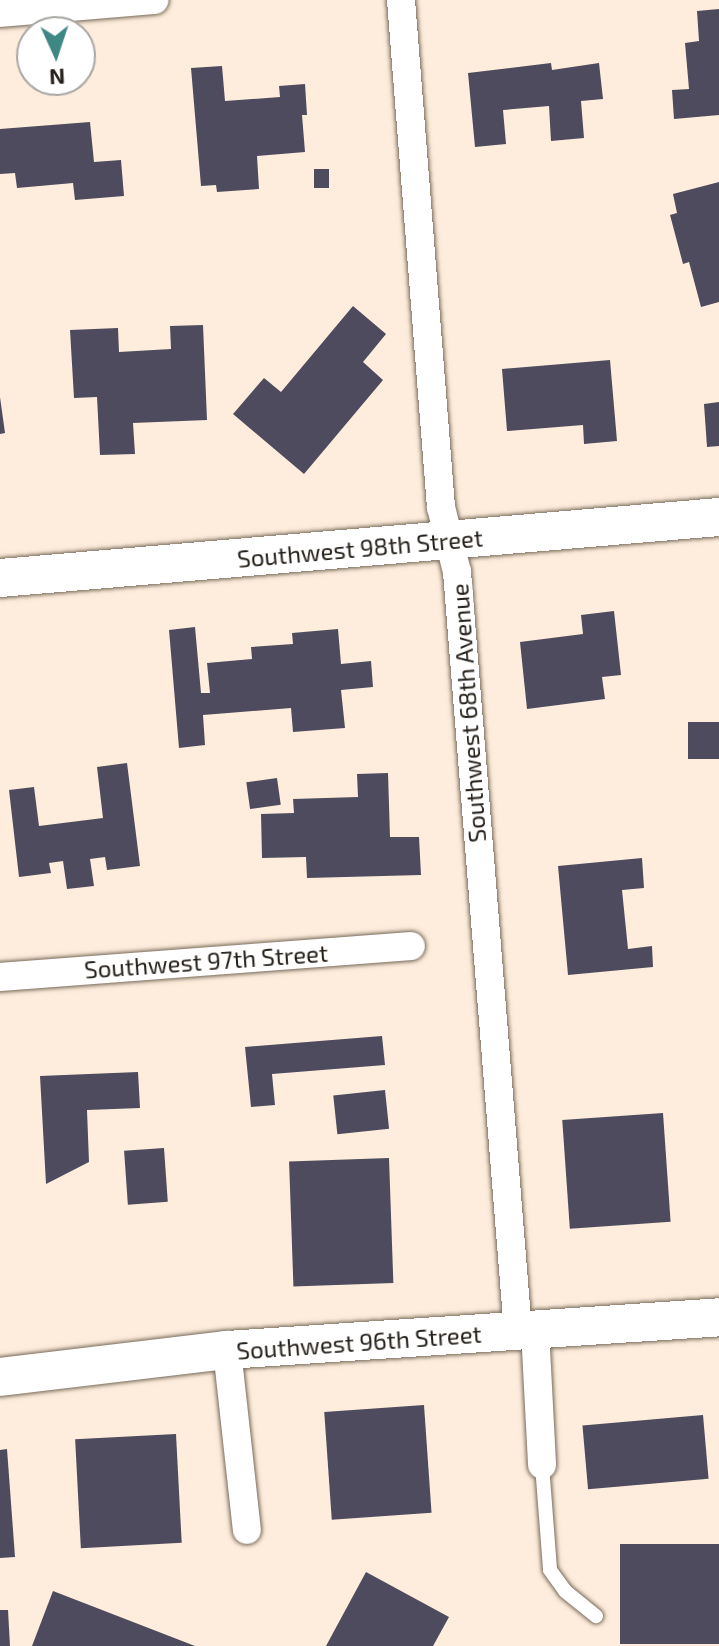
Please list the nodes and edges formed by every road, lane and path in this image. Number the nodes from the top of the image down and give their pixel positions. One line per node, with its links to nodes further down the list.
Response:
1 (154, 0): 3 (street)
2 (401, 0): 5 (street, Southwest 68th Avenue)
3 (0, 13)
4 (719, 517): 5 (street, Southwest 98th Street)
5 (450, 540): 6 (street, Southwest 98th Street); 10 (street, Southwest 68th Avenue)
6 (0, 578)
7 (411, 946): 8 (street, Southwest 97th Street)
8 (0, 977)
9 (719, 1317): 10 (street, Southwest 96th Street)
10 (526, 1331): 11 (street, Southwest 96th Street); 13 (street, Southwest 68th Avenue)
11 (227, 1350): 12 (street, Southwest 96th Street); 14 (street)
12 (0, 1377)
13 (542, 1465): 15 (lane)
14 (247, 1530)
15 (596, 1616)

